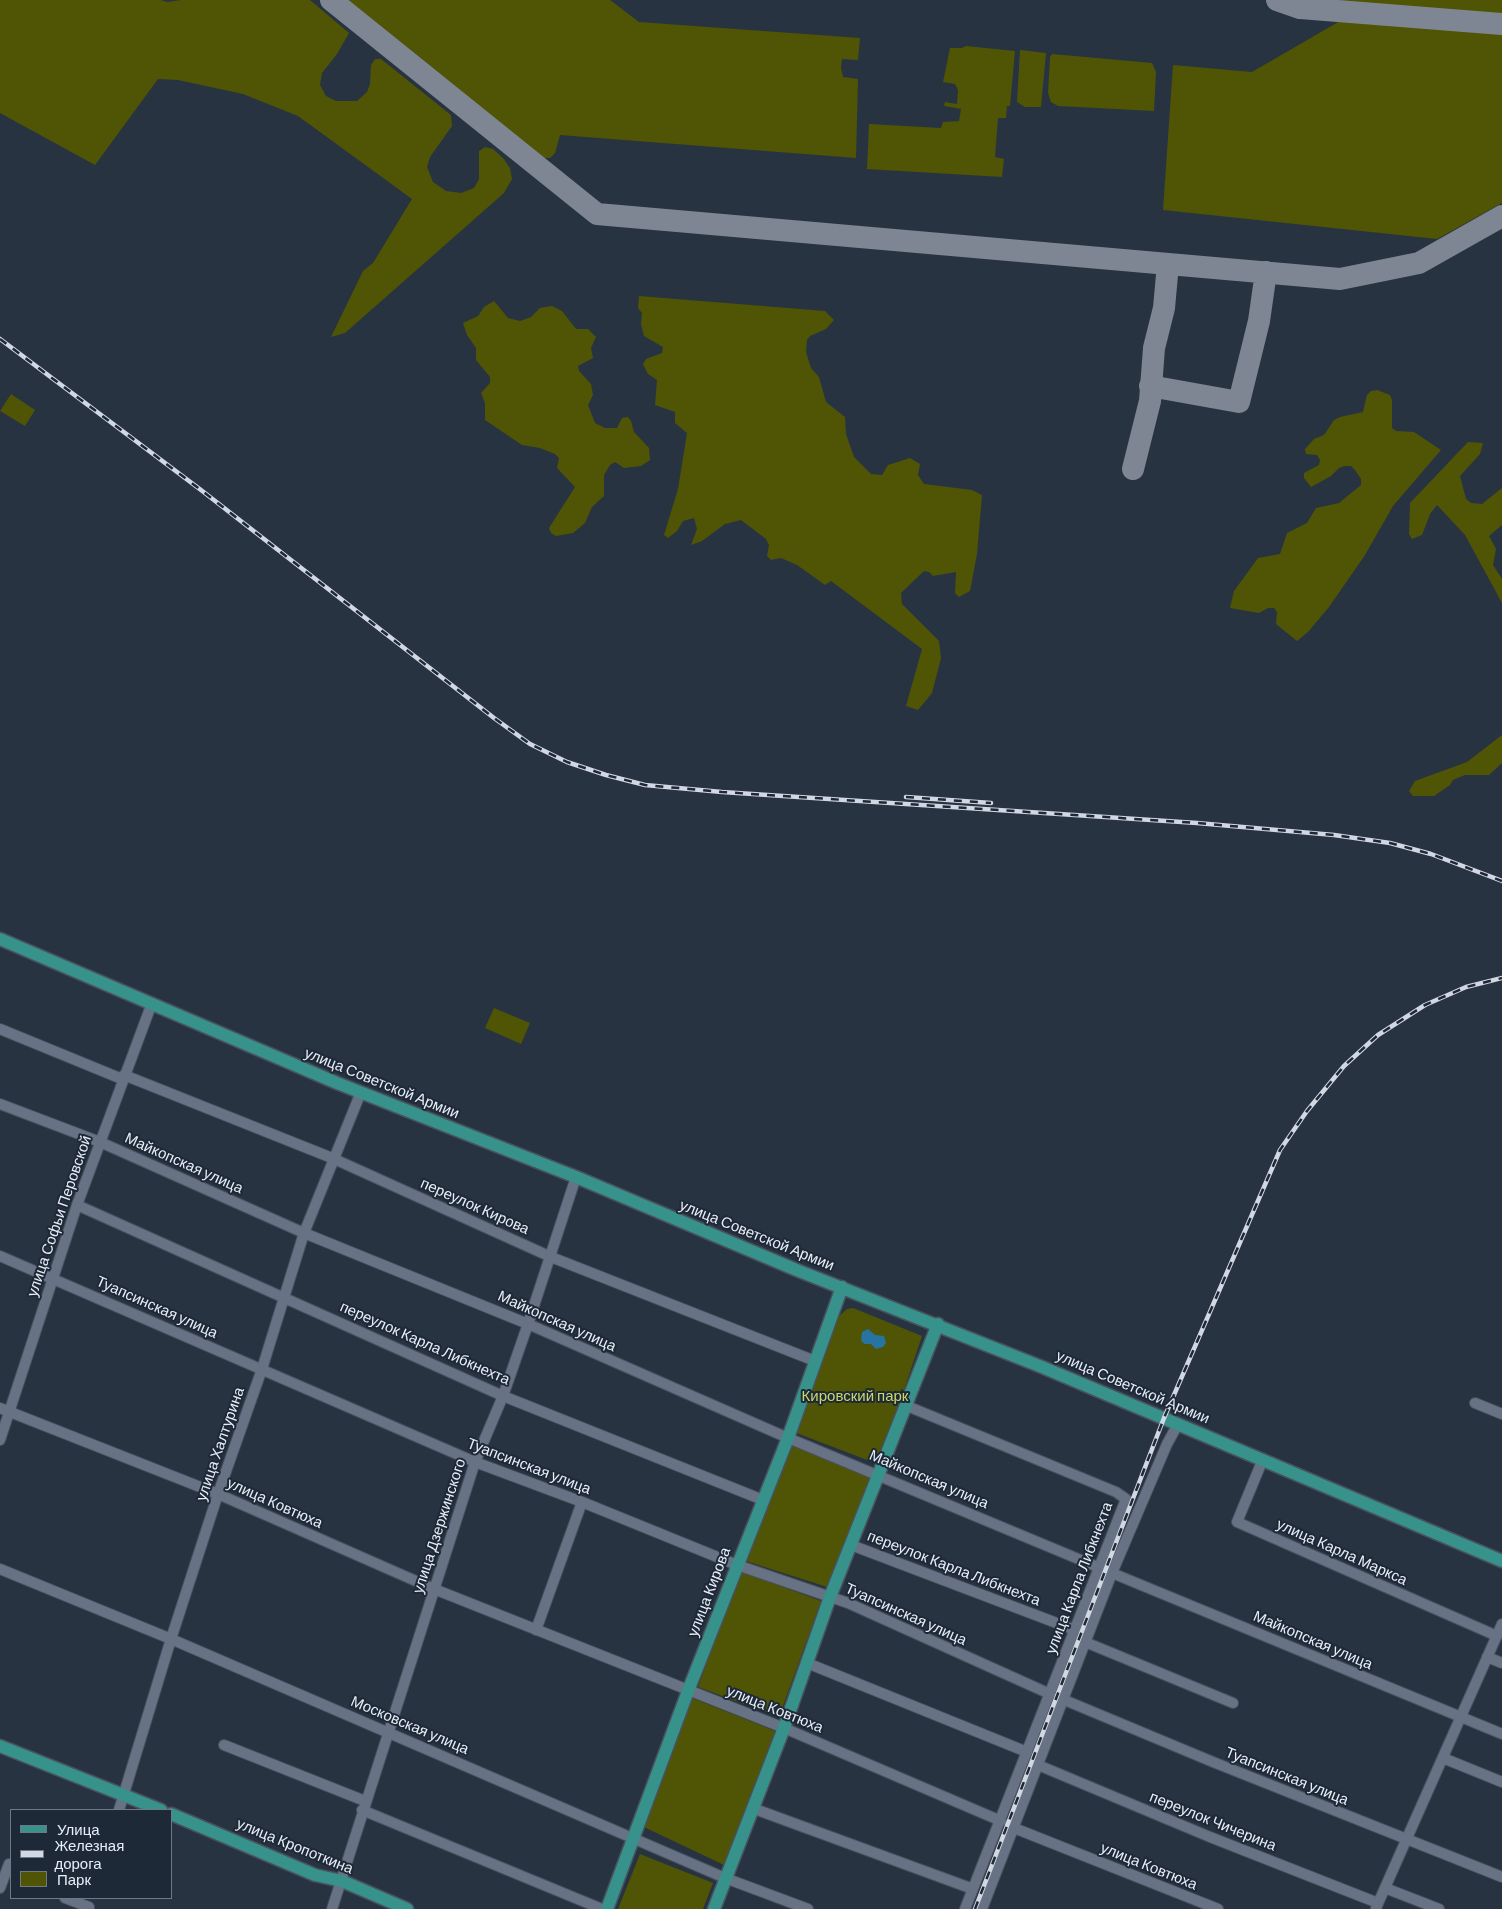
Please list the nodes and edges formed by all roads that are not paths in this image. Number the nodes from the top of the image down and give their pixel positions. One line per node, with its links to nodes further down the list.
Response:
1 (0, 939): 2 (main road, улица Советской Армии)
2 (152, 1003): 4 (street, улица Софьи Перовской); 5 (main road, улица Советской Армии)
3 (0, 1029): 4 (street, переулок Кирова)
4 (123, 1077): 7 (street, улица Софьи Перовской); 8 (street, переулок Кирова)
5 (361, 1092): 8 (street, улица Халтурина); 9 (main road, улица Советской Армии)
6 (0, 1104): 7 (street, Майкопская улица)
7 (100, 1142): 10 (street, улица Софьи Перовской); 11 (street, Майкопская улица)
8 (332, 1158): 11 (street, улица Халтурина); 13 (street, переулок Кирова)
9 (576, 1177): 13 (street, улица Дзержинского); 15 (main road, улица Советской Армии)
10 (77, 1205): 14 (street, улица Софьи Перовской); 16 (street, переулок Карла Либкнехта)
11 (304, 1233): 16 (street, улица Халтурина); 17 (street, Майкопская улица)
12 (0, 1256): 14 (street, Туапсинская улица)
13 (551, 1257): 17 (street, улица Дзержинского); 19 (street, переулок Кирова)
14 (53, 1278): 20 (street, Туапсинская улица); 24 (street, улица Софьи Перовской)
15 (842, 1287): 18 (main road, улица Советской Армии); 19 (main road, улица Кирова)
16 (284, 1296): 20 (street, улица Халтурина); 21 (street, переулок Карла Либкнехта)
17 (528, 1324): 21 (street, улица Дзержинского); 27 (street, Майкопская улица)
18 (938, 1324): 23 (main road); 26 (main road, улица Советской Армии)
19 (815, 1361): 27 (main road, улица Кирова)
20 (262, 1369): 30 (street, Туапсинская улица); 32 (street, улица Халтурина)
21 (502, 1396): 30 (street, улица Дзержинского); 33 (street, переулок Карла Либкнехта)
22 (1475, 1403): 25 (street)
23 (907, 1406): 31 (main road); 39 (street, улица Карла Либкнехта)
24 (5, 1410): 28 (street, улица Софьи Перовской); 32 (street, улица Ковтюха)
25 (1502, 1414)
26 (1178, 1424): 29 (main road, улица Советской Армии); 40 (street, улица Карла Либкнехта)
27 (788, 1438): 31 (street, Майкопская улица); 33 (main road, улица Кирова)
28 (0, 1440)
29 (1263, 1459): 36 (main road, улица Советской Армии); 46 (street, улица Карла Маркса)
30 (475, 1462): 34 (street, Туапсинская улица); 41 (street, улица Дзержинского)
31 (879, 1475): 35 (main road); 39 (street, Майкопская улица)
32 (218, 1494): 41 (street, улица Ковтюха); 47 (street, улица Халтурина)
33 (763, 1500): 37 (main road, улица Кирова)
34 (582, 1502): 37 (street, Туапсинская улица); 44 (street)
35 (851, 1545): 42 (main road); 45 (street, переулок Карла Либкнехта)
36 (1502, 1561)
37 (737, 1565): 42 (street, Туапсинская улица); 52 (main road, улица Кирова)
38 (0, 1568): 47 (street, Московская улица)
39 (1100, 1568): 45 (street, улица Карла Либкнехта)
40 (1112, 1573): 48 (street, улица Карла Либкнехта); 56 (street, Майкопская улица)
41 (434, 1588): 44 (street, улица Ковтюха); 58 (street, улица Дзержинского)
42 (830, 1597): 50 (main road); 53 (street, Туапсинская улица)
43 (1502, 1624): 46 (street)
44 (536, 1630): 52 (street, улица Ковтюха)
45 (1075, 1630): 53 (street, улица Карла Либкнехта)
46 (1497, 1636): 49 (street)
47 (171, 1639): 58 (street, Московская улица); 66 (street, улица Халтурина)
48 (1084, 1642): 54 (street, улица Карла Либкнехта); 55 (street, улица Карла Либкнехта)
49 (1487, 1657): 51 (street); 56 (street)
50 (807, 1663): 57 (main road); 62 (street)
51 (1502, 1663)
52 (688, 1691): 57 (street, улица Ковтюха); 74 (main road, улица Кирова)
53 (1050, 1694): 62 (street, улица Карла Либкнехта)
54 (1062, 1699): 64 (street, улица Карла Либкнехта); 75 (street, Туапсинская улица)
55 (1233, 1703)
56 (1460, 1718): 59 (street, Майкопская улица); 63 (street)
57 (784, 1728): 68 (main road); 72 (street, улица Ковтюха)
58 (388, 1732): 67 (street, улица Дзержинского); 74 (street, Московская улица)
59 (1502, 1734)
60 (224, 1745): 67 (street)
61 (0, 1746): 66 (main road)
62 (1027, 1752): 72 (street, улица Карла Либкнехта)
63 (1443, 1758): 65 (street); 75 (street)
64 (1038, 1765): 73 (street, улица Карла Либкнехта); 85 (street, переулок Чичерина)
65 (1502, 1782)
66 (123, 1795): 69 (street, улица Халтурина); 70 (main road)
67 (364, 1806): 79 (street, улица Дзержинского); 88 (street)
68 (752, 1808): 78 (main road); 82 (street)
69 (120, 1809)
70 (158, 1809)
71 (172, 1814): 79 (main road, улица Кропоткина)
72 (1001, 1821): 82 (street, улица Карла Либкнехта)
73 (1014, 1828): 93 (street, улица Карла Либкнехта); 94 (street, улица Ковтюха)
74 (635, 1837): 78 (street, Московская улица); 89 (main road, улица Кирова)
75 (1406, 1839): 77 (street, Туапсинская улица); 81 (street)
76 (8, 1871): 80 (street)
77 (1502, 1877)
78 (725, 1878): 90 (main road); 91 (street, Московская улица)
79 (342, 1881): 86 (street, улица Дзержинского); 87 (main road, улица Кропоткина)
80 (0, 1888)
81 (1385, 1888): 85 (street); 95 (street)
82 (973, 1889): 92 (street, улица Карла Либкнехта)
83 (69, 1899): 84 (street)
84 (90, 1905)
85 (1377, 1906)
86 (332, 1909)
87 (407, 1909)
88 (602, 1909)
89 (607, 1909)
90 (714, 1909)
91 (808, 1909)
92 (965, 1909)
93 (982, 1909)
94 (1218, 1909)
95 (1440, 1909)

